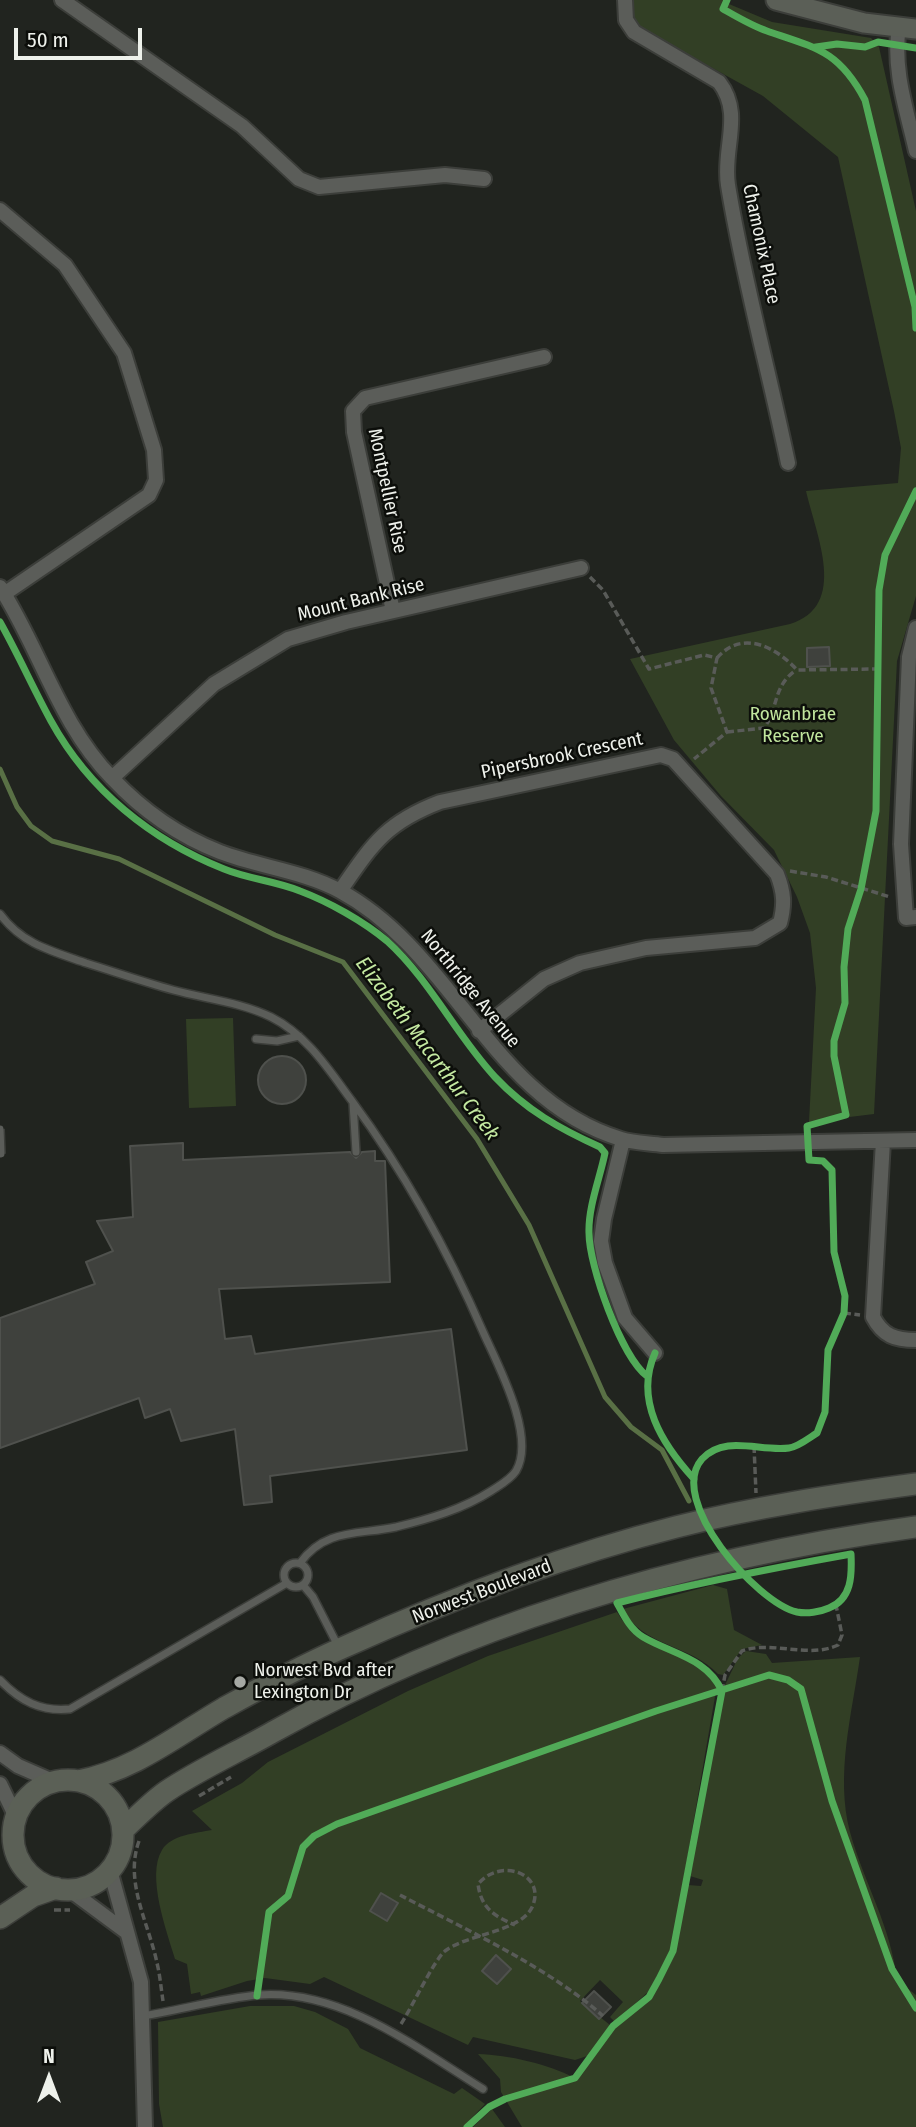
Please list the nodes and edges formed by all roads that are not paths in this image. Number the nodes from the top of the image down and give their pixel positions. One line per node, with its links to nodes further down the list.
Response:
1 (62, 0): 6 (street)
2 (625, 0): 9 (street, Chamonix Place)
3 (776, 0): 4 (street)
4 (907, 28): 5 (street)
5 (916, 151)
6 (484, 179)
7 (0, 210): 11 (street)
8 (544, 357): 12 (street, Montpellier Rise)
9 (789, 463)
10 (581, 568): 12 (street, Mount Bank Rise)
11 (2, 590): 14 (street, Northridge Avenue)
12 (393, 611): 14 (street, Mount Bank Rise)
13 (916, 628): 17 (street)
14 (112, 778): 15 (street, Northridge Avenue)
15 (340, 891): 18 (street, Northridge Avenue); 18 (street, Pipersbrook Crescent)
16 (0, 914): 19 (lane)
17 (911, 918)
18 (479, 1031): 23 (street, Northridge Avenue)
19 (299, 1036): 20 (lane); 21 (lane)
20 (256, 1039)
21 (353, 1103): 26 (lane); 32 (lane)
22 (0, 1129): 27 (lane, bridge)
23 (623, 1140): 25 (street, Northridge Avenue); 29 (street)
24 (916, 1140): 25 (street, Northridge Avenue)
25 (883, 1141): 28 (street)
26 (356, 1152)
27 (1, 1158)
28 (916, 1340)
29 (655, 1353)
30 (916, 1484): 35 (main road, Norwest Boulevard)
31 (916, 1527): 41 (main road, Norwest Boulevard)
32 (300, 1563): 33 (lane); 34 (lane)
33 (287, 1583): 34 (lane); 36 (lane)
34 (303, 1585): 35 (lane)
35 (340, 1649): 38 (main road, Norwest Boulevard)
36 (0, 1681)
37 (0, 1753): 38 (street)
38 (67, 1782): 40 (main road); 41 (main road)
39 (0, 1784): 40 (street)
40 (13, 1820): 42 (main road); 44 (main road)
41 (132, 1833): 43 (main road)
42 (0, 1845)
43 (110, 1870): 44 (main road); 46 (street)
44 (67, 1896): 45 (main road); 46 (street)
45 (0, 1918)
46 (125, 1931): 47 (street)
47 (143, 2016): 48 (lane); 49 (street)
48 (484, 2089)
49 (145, 2127)

